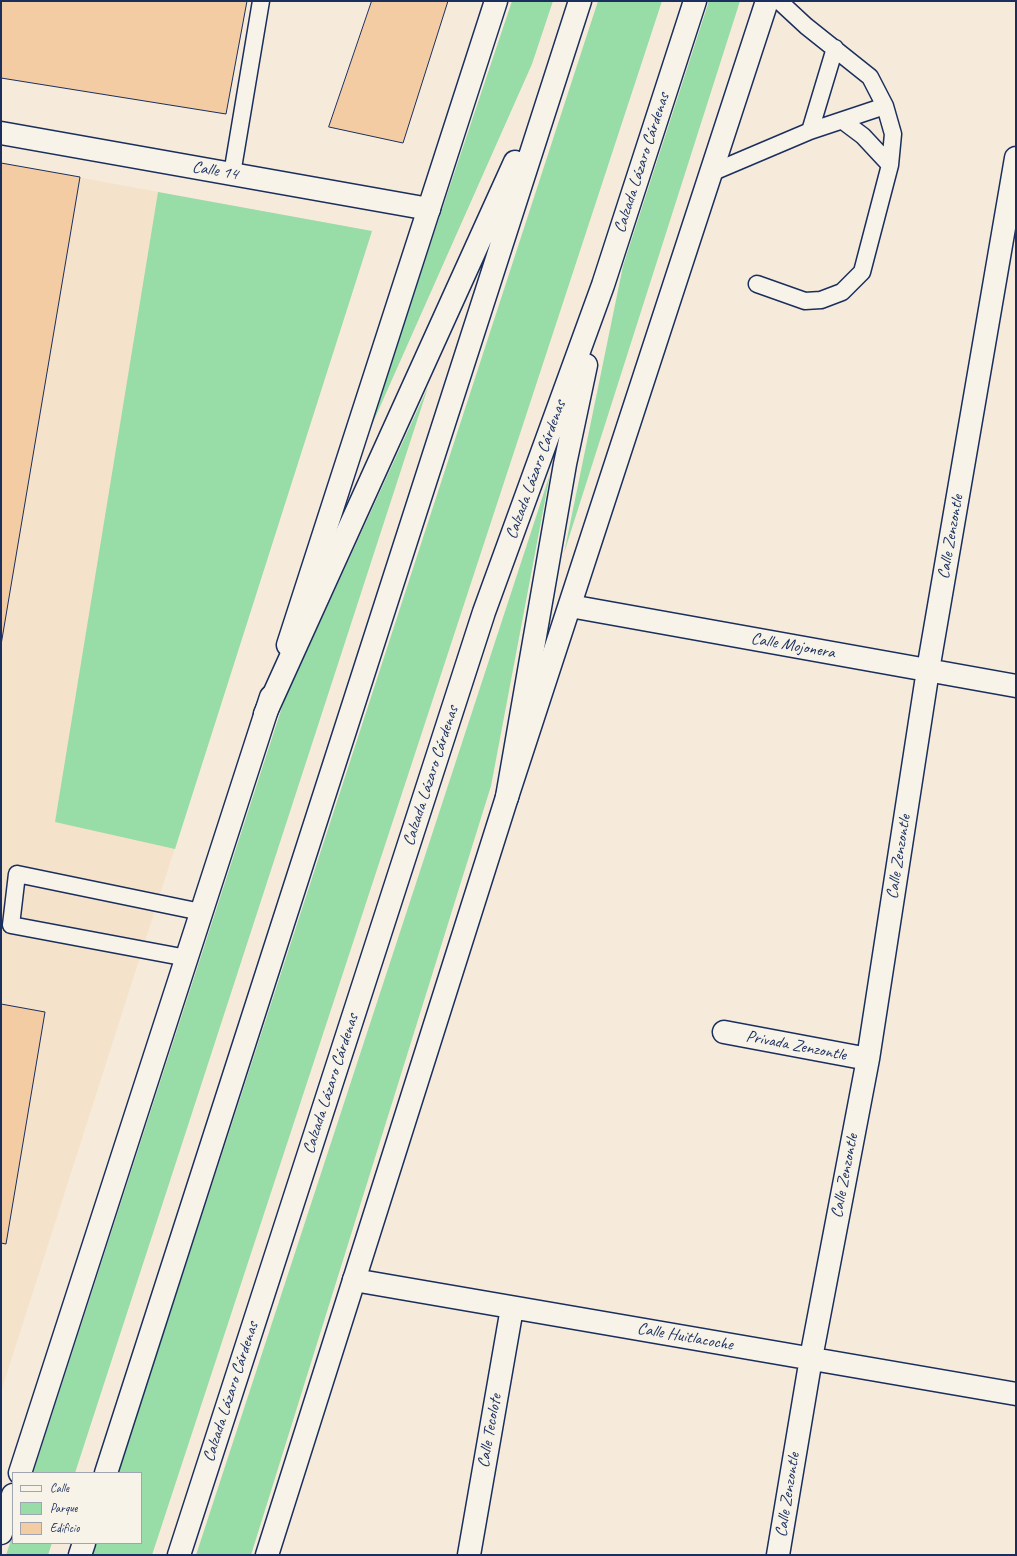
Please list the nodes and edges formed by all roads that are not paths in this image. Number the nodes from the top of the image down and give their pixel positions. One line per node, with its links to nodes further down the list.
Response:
1 (261, 1): 16 (lane)
2 (496, 1): 17 (main road)
3 (580, 1): 8 (main road)
4 (695, 1): 19 (main road, Calzada Lázaro Cárdenas)
5 (767, 1): 15 (main road)
6 (779, 1): 7 (lane)
7 (834, 48): 9 (lane); 11 (lane)
8 (558, 67): 23 (main road); 34 (main road)
9 (885, 106): 10 (lane); 14 (lane)
10 (843, 121): 11 (lane); 14 (lane)
11 (810, 131): 15 (lane)
12 (1, 133): 16 (main road, Calle 14)
13 (1016, 158): 21 (main road, Calle Zenzontle)
14 (890, 165): 18 (lane)
15 (711, 173): 20 (main road)
16 (232, 174): 17 (main road, Calle 14)
17 (429, 209): 23 (main road)
18 (757, 284)
19 (603, 285): 24 (main road); 39 (main road, Calzada Lázaro Cárdenas)
20 (570, 606): 21 (main road, Calle Mojonera); 24 (main road)
21 (928, 670): 22 (main road, Calle Mojonera); 28 (main road, Calle Zenzontle)
22 (1016, 686)
23 (265, 714): 25 (main road)
24 (507, 796): 29 (main road)
25 (201, 912): 26 (main road); 26 (lane)
26 (187, 958): 33 (main road)
27 (724, 1032): 28 (main road, Privada Zenzontle)
28 (868, 1059): 31 (main road, Calle Zenzontle)
29 (354, 1280): 30 (main road, Calle Huitlacoche); 40 (main road)
30 (512, 1308): 31 (main road, Calle Huitlacoche); 41 (main road, Calle Tecolote)
31 (811, 1358): 32 (main road, Calle Huitlacoche); 42 (main road, Calle Zenzontle)
32 (1016, 1394)
33 (20, 1472)
34 (106, 1472)
35 (12, 1499): 36 (main road)
36 (1, 1533)
37 (84, 1544): 38 (main road)
38 (80, 1555)
39 (179, 1555)
40 (267, 1555)
41 (469, 1555)
42 (778, 1555)

